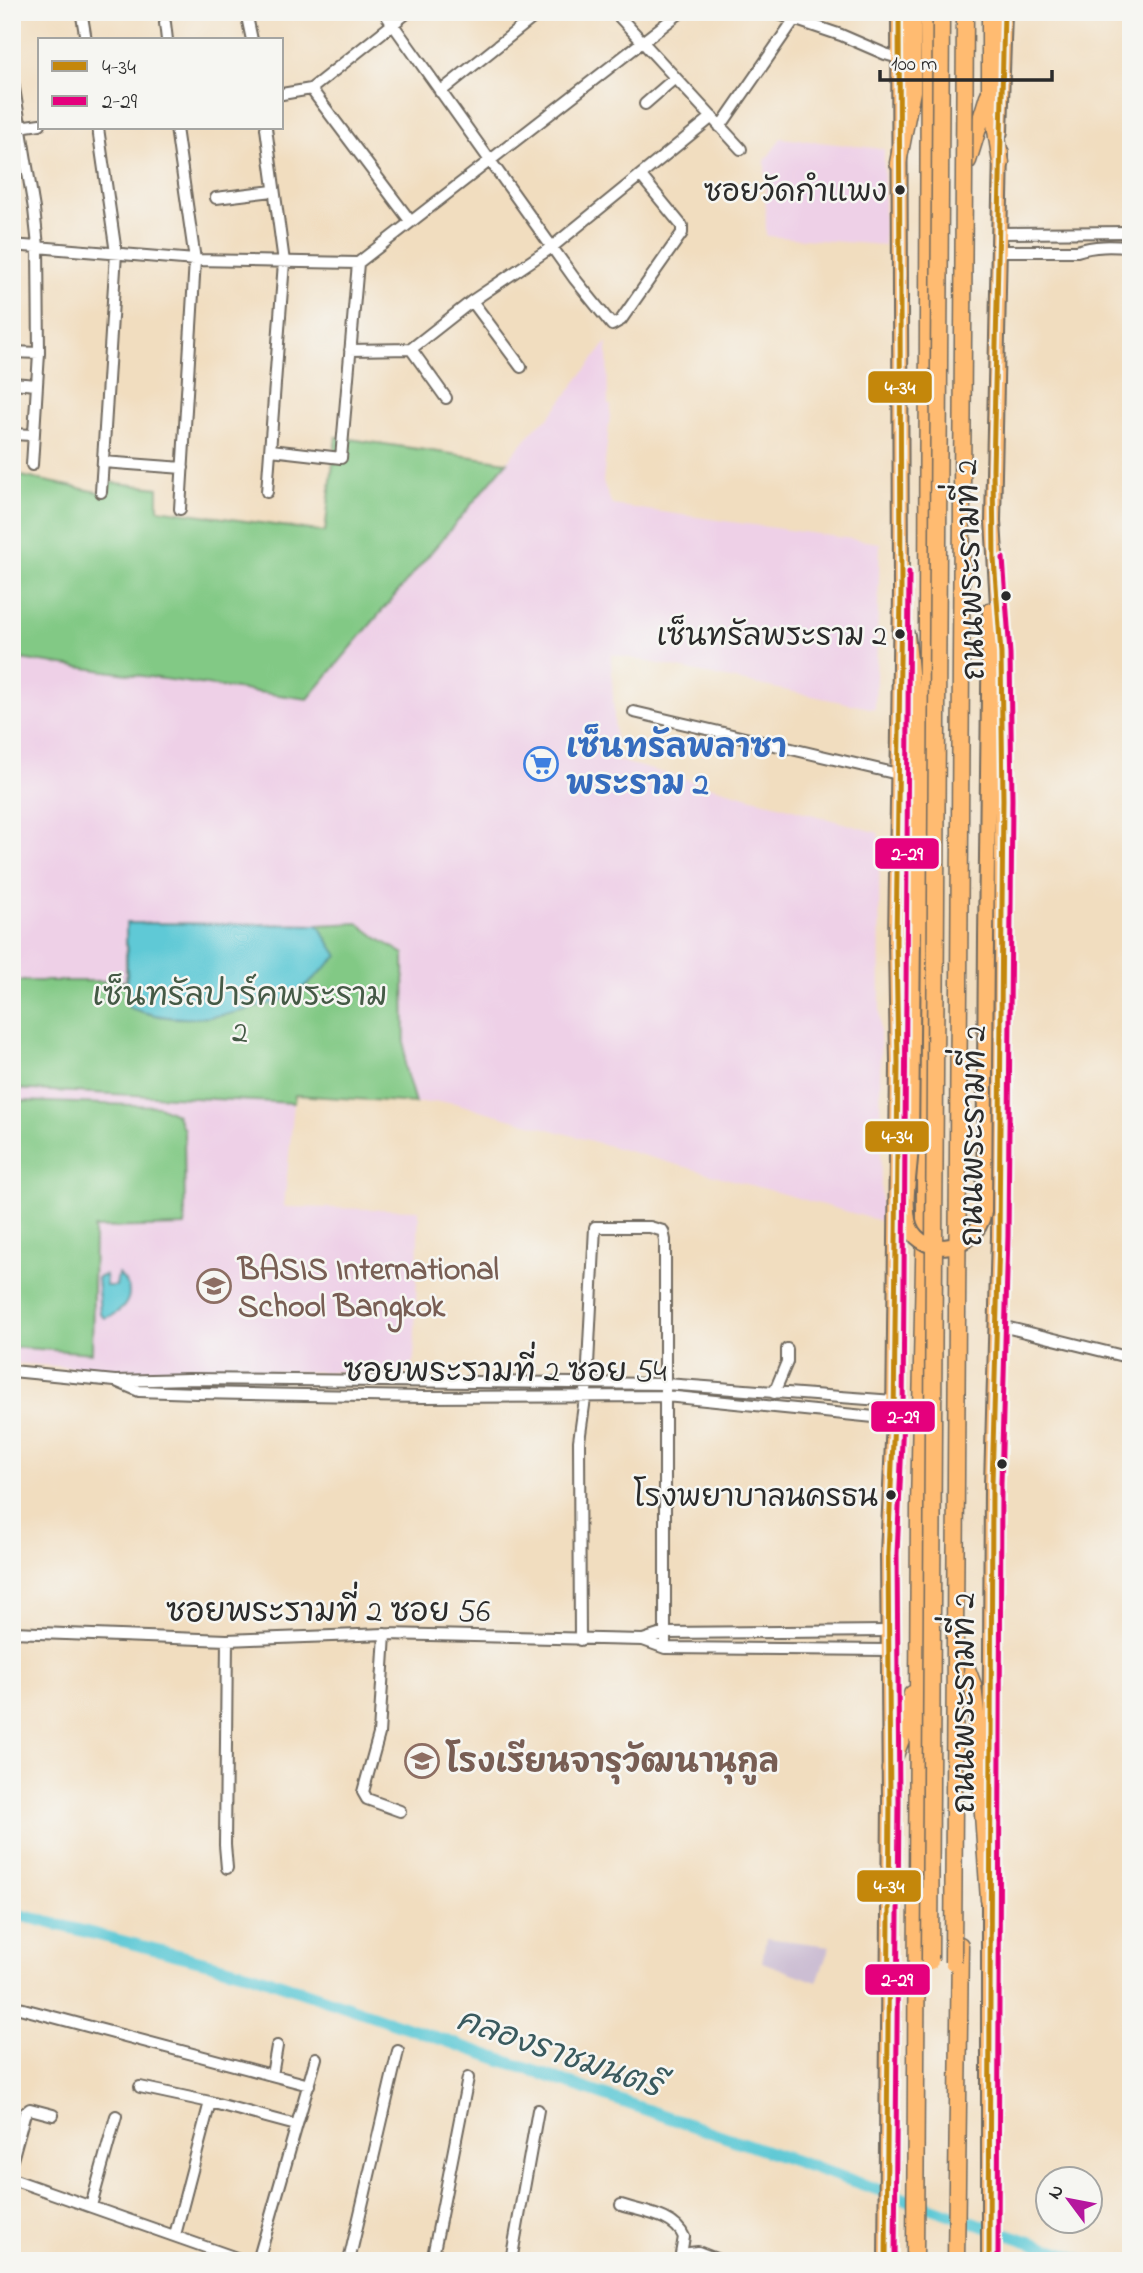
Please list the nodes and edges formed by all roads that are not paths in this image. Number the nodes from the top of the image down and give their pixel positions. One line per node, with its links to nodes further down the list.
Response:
1 (246, 12): 21 (street)
2 (384, 12): 18 (street)
3 (408, 12): 18 (street)
4 (540, 12): 29 (street)
5 (615, 12): 22 (street)
6 (681, 12): 22 (street)
7 (774, 12): 16 (street)
8 (899, 12): 23 (main road, ถนนพระรามที่ 2)
9 (912, 12): 27 (highway)
10 (929, 12): 42 (highway, ถนนพระรามที่ 2)
11 (941, 12): 113 (highway, bridge)
12 (967, 12): 40 (highway, ถนนพระรามที่ 2); 114 (highway, bridge)
13 (990, 12): 28 (highway)
14 (1004, 12): 44 (main road, ถนนพระรามที่ 2)
15 (82, 16): 19 (street)
16 (794, 20): 23 (street); 34 (street)
17 (165, 23): 20 (street)
18 (393, 25): 26 (street); 29 (street)
19 (86, 38)
20 (167, 38)
21 (252, 38)
22 (643, 42): 25 (street); 41 (street)
23 (899, 58): 43 (main road, ถนนพระรามที่ 2)
24 (12, 76): 35 (street)
25 (675, 78): 31 (street); 32 (street)
26 (311, 89): 30 (street); 48 (street)
27 (912, 91): 42 (highway); 43 (highway)
28 (990, 91): 40 (highway); 44 (highway)
29 (440, 92): 41 (street)
30 (284, 94)
31 (645, 104)
32 (712, 117): 34 (street); 45 (street)
33 (38, 124): 35 (street)
34 (720, 127): 39 (street)
35 (16, 128): 53 (street)
36 (98, 130): 58 (street)
37 (176, 130): 59 (street)
38 (266, 130): 46 (street)
39 (741, 149)
40 (968, 161): 107 (highway, ถนนพระรามที่ 2)
41 (491, 162): 48 (street); 54 (street)
42 (929, 162): 108 (highway, ถนนพระรามที่ 2)
43 (898, 163): 81 (main road, ถนนพระรามที่ 2)
44 (1001, 163): 51 (main road, ถนนพระรามที่ 2)
45 (641, 176): 54 (street); 54 (street)
46 (273, 191): 47 (street); 60 (street)
47 (216, 198)
48 (411, 222): 61 (street)
49 (1089, 231): 50 (street); 51 (street); 55 (street)
50 (1131, 232)
51 (1000, 233): 57 (main road, ถนนพระรามที่ 2)
52 (12, 245): 53 (street)
53 (38, 246): 58 (street); 66 (street)
54 (552, 247): 62 (street)
55 (1089, 247): 56 (street); 57 (street)
56 (1131, 247)
57 (999, 251): 80 (main road, ถนนพระรามที่ 2)
58 (117, 253): 59 (street); 74 (street)
59 (195, 260): 60 (street); 76 (street)
60 (284, 262): 61 (street); 73 (street)
61 (358, 263): 64 (street)
62 (472, 301): 63 (street); 67 (street)
63 (411, 349): 64 (street); 70 (street)
64 (350, 350): 73 (street)
65 (12, 352): 66 (street)
66 (39, 353): 69 (street)
67 (521, 367)
68 (12, 383): 69 (street)
69 (37, 385): 72 (street)
70 (446, 398)
71 (12, 434): 72 (street)
72 (32, 435): 75 (street)
73 (271, 450): 78 (street)
74 (103, 462): 76 (street); 77 (street)
75 (32, 465)
76 (183, 468): 79 (street)
77 (102, 492)
78 (267, 492)
79 (180, 509)
80 (994, 559): 81 (main road, bridge); 84 (main road, ถนนพระรามที่ 2)
81 (901, 591): 83 (main road, ถนนพระรามที่ 2)
82 (634, 712): 83 (street)
83 (898, 774): 96 (main road, ถนนพระรามที่ 2)
84 (997, 1325): 86 (street); 112 (main road, ถนนพระรามที่ 2)
85 (787, 1349): 92 (street)
86 (1131, 1358)
87 (12, 1371): 89 (street, ซอยพระรามที่ 2 ซอย 54)
88 (317, 1380): 89 (street, ซอยพระรามที่ 2 ซอย 54); 90 (street, ซอยพระรามที่ 2 ซอย 54); 93 (street)
89 (115, 1381): 93 (street, ซอยพระรามที่ 2 ซอย 54)
90 (587, 1384): 91 (street, ซอยพระรามที่ 2 ซอย 54); 91 (street); 95 (street)
91 (666, 1384): 92 (street, ซอยพระรามที่ 2 ซอย 54); 94 (street)
92 (774, 1393): 96 (street, ซอยพระรามที่ 2 ซอย 54)
93 (316, 1395): 95 (street, ซอยพระรามที่ 2 ซอย 54)
94 (666, 1396): 95 (street, ซอยพระรามที่ 2 ซอย 54); 97 (street, ซอยพระรามที่ 2 ซอย 54); 100 (street)
95 (585, 1398): 103 (street)
96 (894, 1401): 97 (main road, ถนนพระรามที่ 2)
97 (894, 1419): 98 (main road, ถนนพระรามที่ 2)
98 (889, 1631): 100 (street, ซอยพระรามที่ 2 ซอย 56); 106 (main road, ถนนพระรามที่ 2)
99 (12, 1632): 102 (street, ซอยพระรามที่ 2 ซอย 56)
100 (665, 1633): 104 (street, ซอยพระรามที่ 2 ซอย 56); 105 (street)
101 (384, 1634): 102 (street, ซอยพระรามที่ 2 ซอย 56); 103 (street, ซอยพระรามที่ 2 ซอย 56); 110 (street)
102 (227, 1640): 111 (street)
103 (580, 1640): 104 (street, ซอยพระรามที่ 2 ซอย 56)
104 (643, 1640): 105 (street, ซอยพระรามที่ 2 ซอย 56)
105 (665, 1648): 106 (street, ซอยพระรามที่ 2 ซอย 56)
106 (888, 1650): 109 (main road, ถนนพระรามที่ 2)
107 (961, 1653): 112 (highway); 141 (highway, ถนนพระรามที่ 2)
108 (919, 1661): 109 (highway); 140 (highway, ถนนพระรามที่ 2)
109 (890, 1769): 139 (main road, ถนนพระรามที่ 2)
110 (400, 1811)
111 (227, 1868)
112 (989, 1900): 142 (main road, ถนนพระรามที่ 2)
113 (930, 1961)
114 (953, 1962)
115 (12, 2006): 119 (street)
116 (277, 2046): 119 (street)
117 (398, 2051): 135 (street)
118 (316, 2059): 121 (street)
119 (272, 2075): 121 (street)
120 (468, 2078): 136 (street)
121 (309, 2085): 127 (street)
122 (141, 2087): 123 (street)
123 (210, 2102): 127 (street); 132 (street)
124 (538, 2110): 137 (street)
125 (53, 2115): 128 (street)
126 (116, 2116): 131 (street)
127 (296, 2125): 134 (street)
128 (12, 2160)
129 (12, 2179): 131 (street)
130 (621, 2205): 138 (street)
131 (92, 2207): 132 (street)
132 (175, 2235): 133 (street)
133 (245, 2261)
134 (258, 2261)
135 (349, 2261)
136 (432, 2261)
137 (511, 2261)
138 (721, 2261)
139 (886, 2261)
140 (915, 2261)
141 (956, 2261)
142 (989, 2261)

